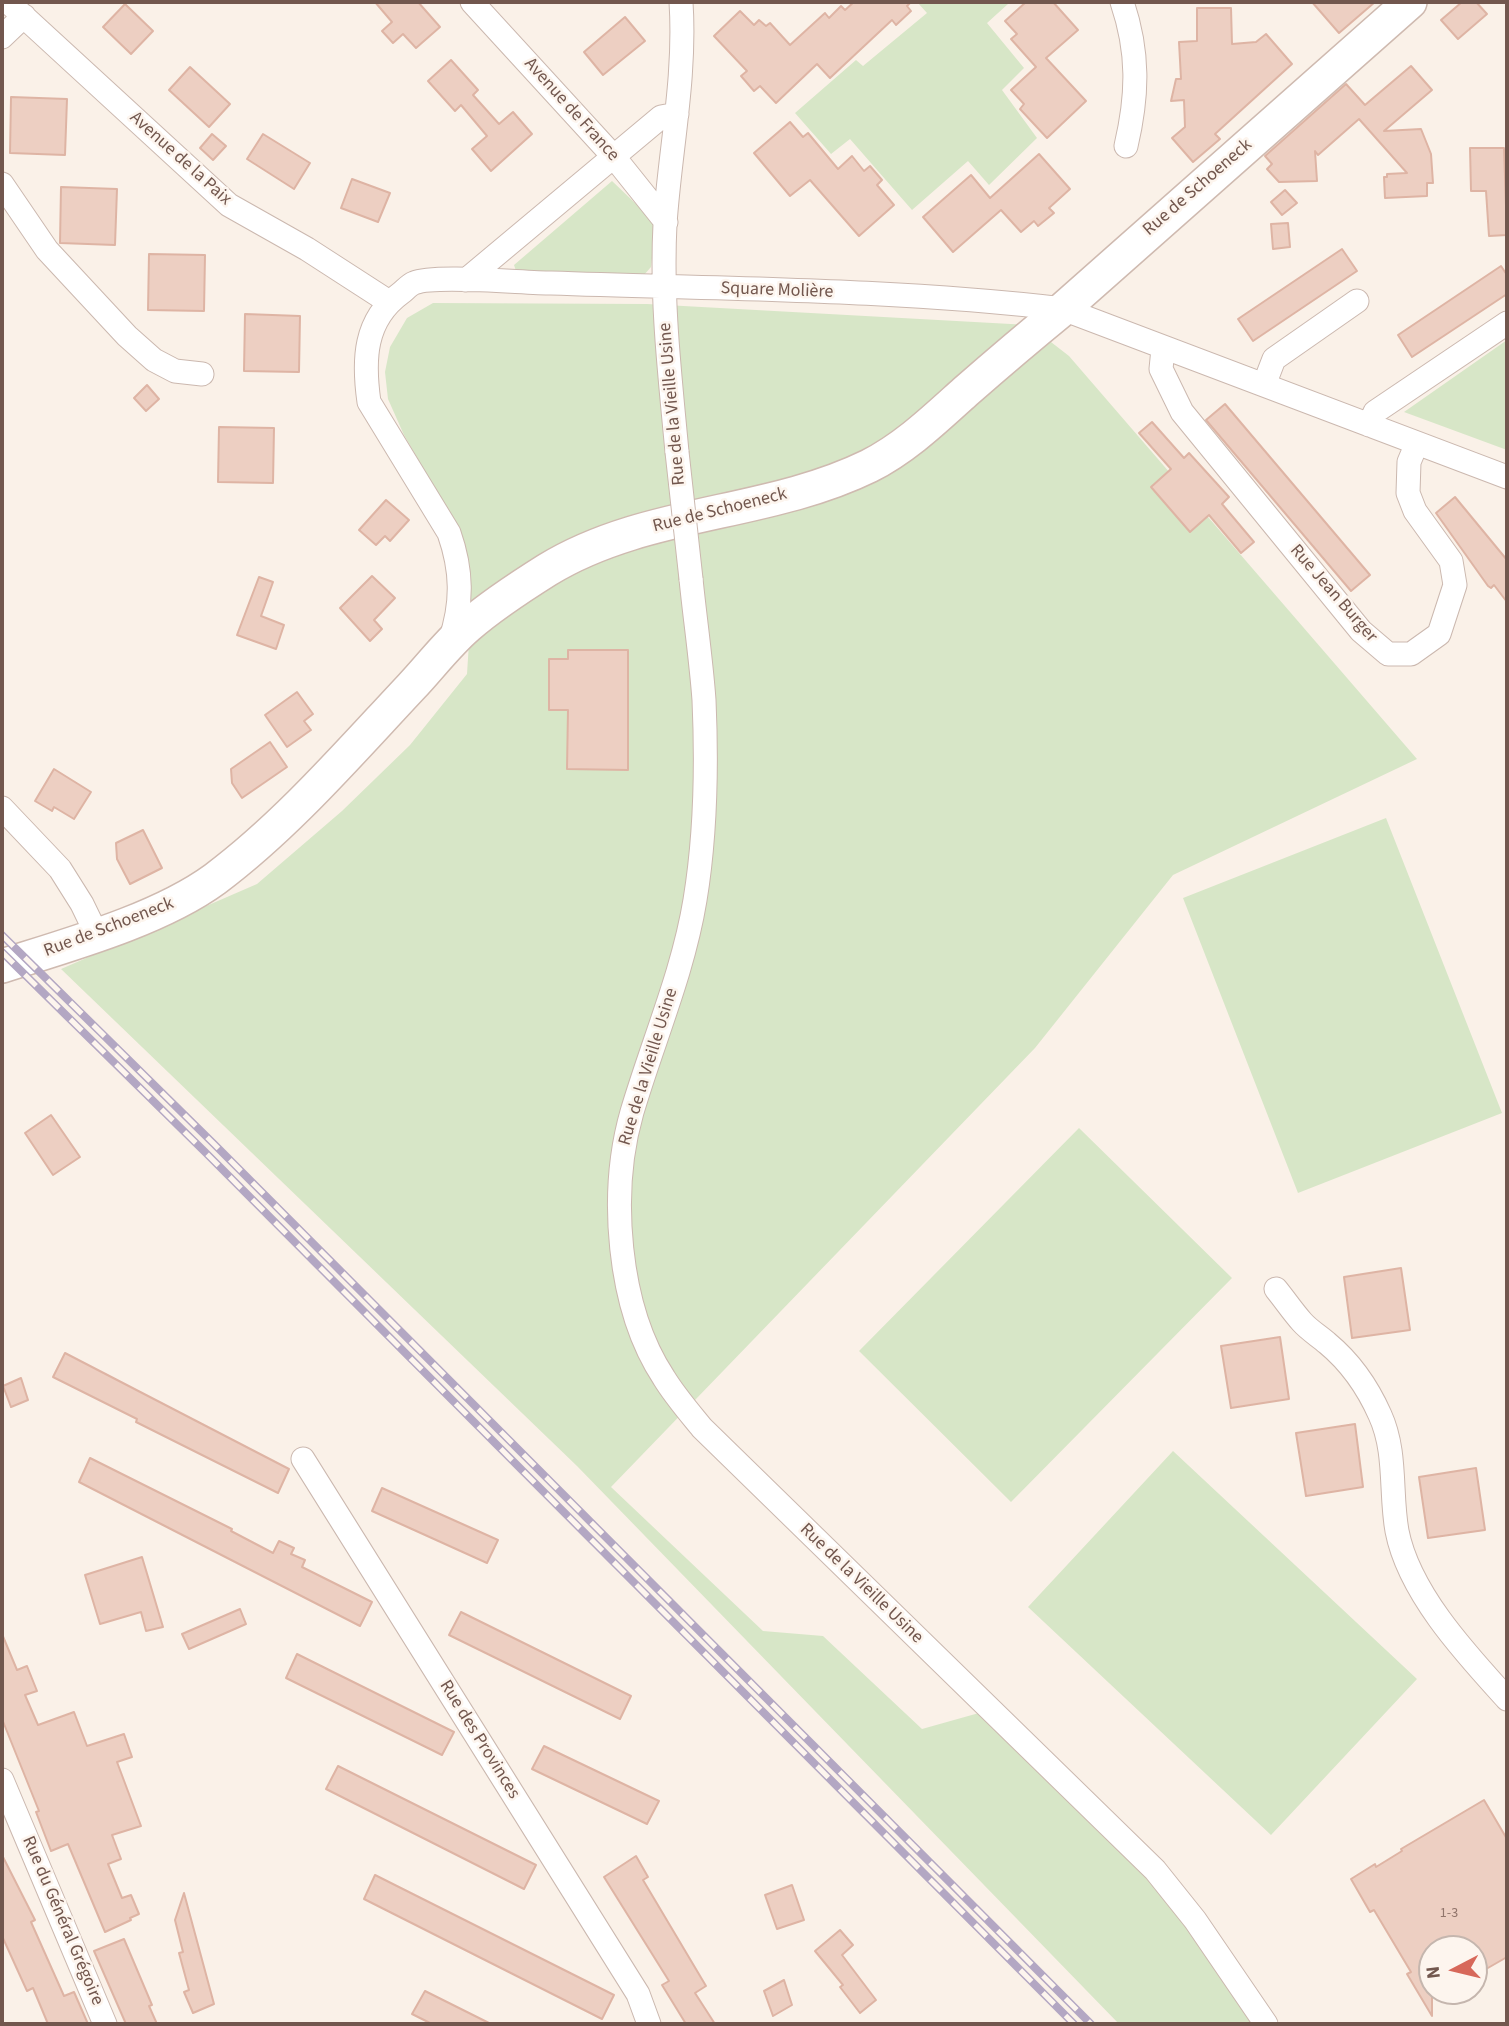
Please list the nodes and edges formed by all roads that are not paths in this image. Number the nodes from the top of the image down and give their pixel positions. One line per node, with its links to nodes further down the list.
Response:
1 (472, 2): 9 (street, Avenue de France)
2 (681, 2): 7 (street)
3 (1122, 2): 8 (street)
4 (1410, 2): 16 (main road, Rue de Schoeneck)
5 (16, 9): 6 (street, Avenue de la Paix); 15 (street, Avenue de la Paix)
6 (2, 37)
7 (677, 114): 9 (street); 11 (street)
8 (1126, 146)
9 (614, 157): 11 (street, Avenue de France); 12 (street)
10 (2, 184): 19 (street)
11 (666, 222): 13 (street)
12 (466, 280): 13 (street); 15 (street)
13 (663, 287): 16 (street, Square Molière); 34 (street, Rue de la Vieille Usine, bridge)
14 (1357, 301): 20 (street)
15 (389, 302): 24 (street)
16 (1063, 309): 18 (street); 24 (main road, Rue de Schoeneck)
17 (1507, 323): 21 (street)
18 (1163, 348): 20 (street); 22 (street, Rue Jean Burger)
19 (202, 374)
20 (1264, 385): 21 (street)
21 (1368, 425): 22 (street)
22 (1417, 443): 23 (street)
23 (1507, 477)
24 (448, 646): 26 (main road, Rue de Schoeneck)
25 (2, 808): 26 (street)
26 (97, 934): 27 (main road, Rue de Schoeneck)
27 (2, 966)
28 (1276, 1289): 30 (street)
29 (303, 1459): 33 (street, Rue des Provinces)
30 (1507, 1699)
31 (2, 1780): 32 (street, Rue du Général Grégoire)
32 (105, 2024)
33 (649, 2024)
34 (1266, 2024)

